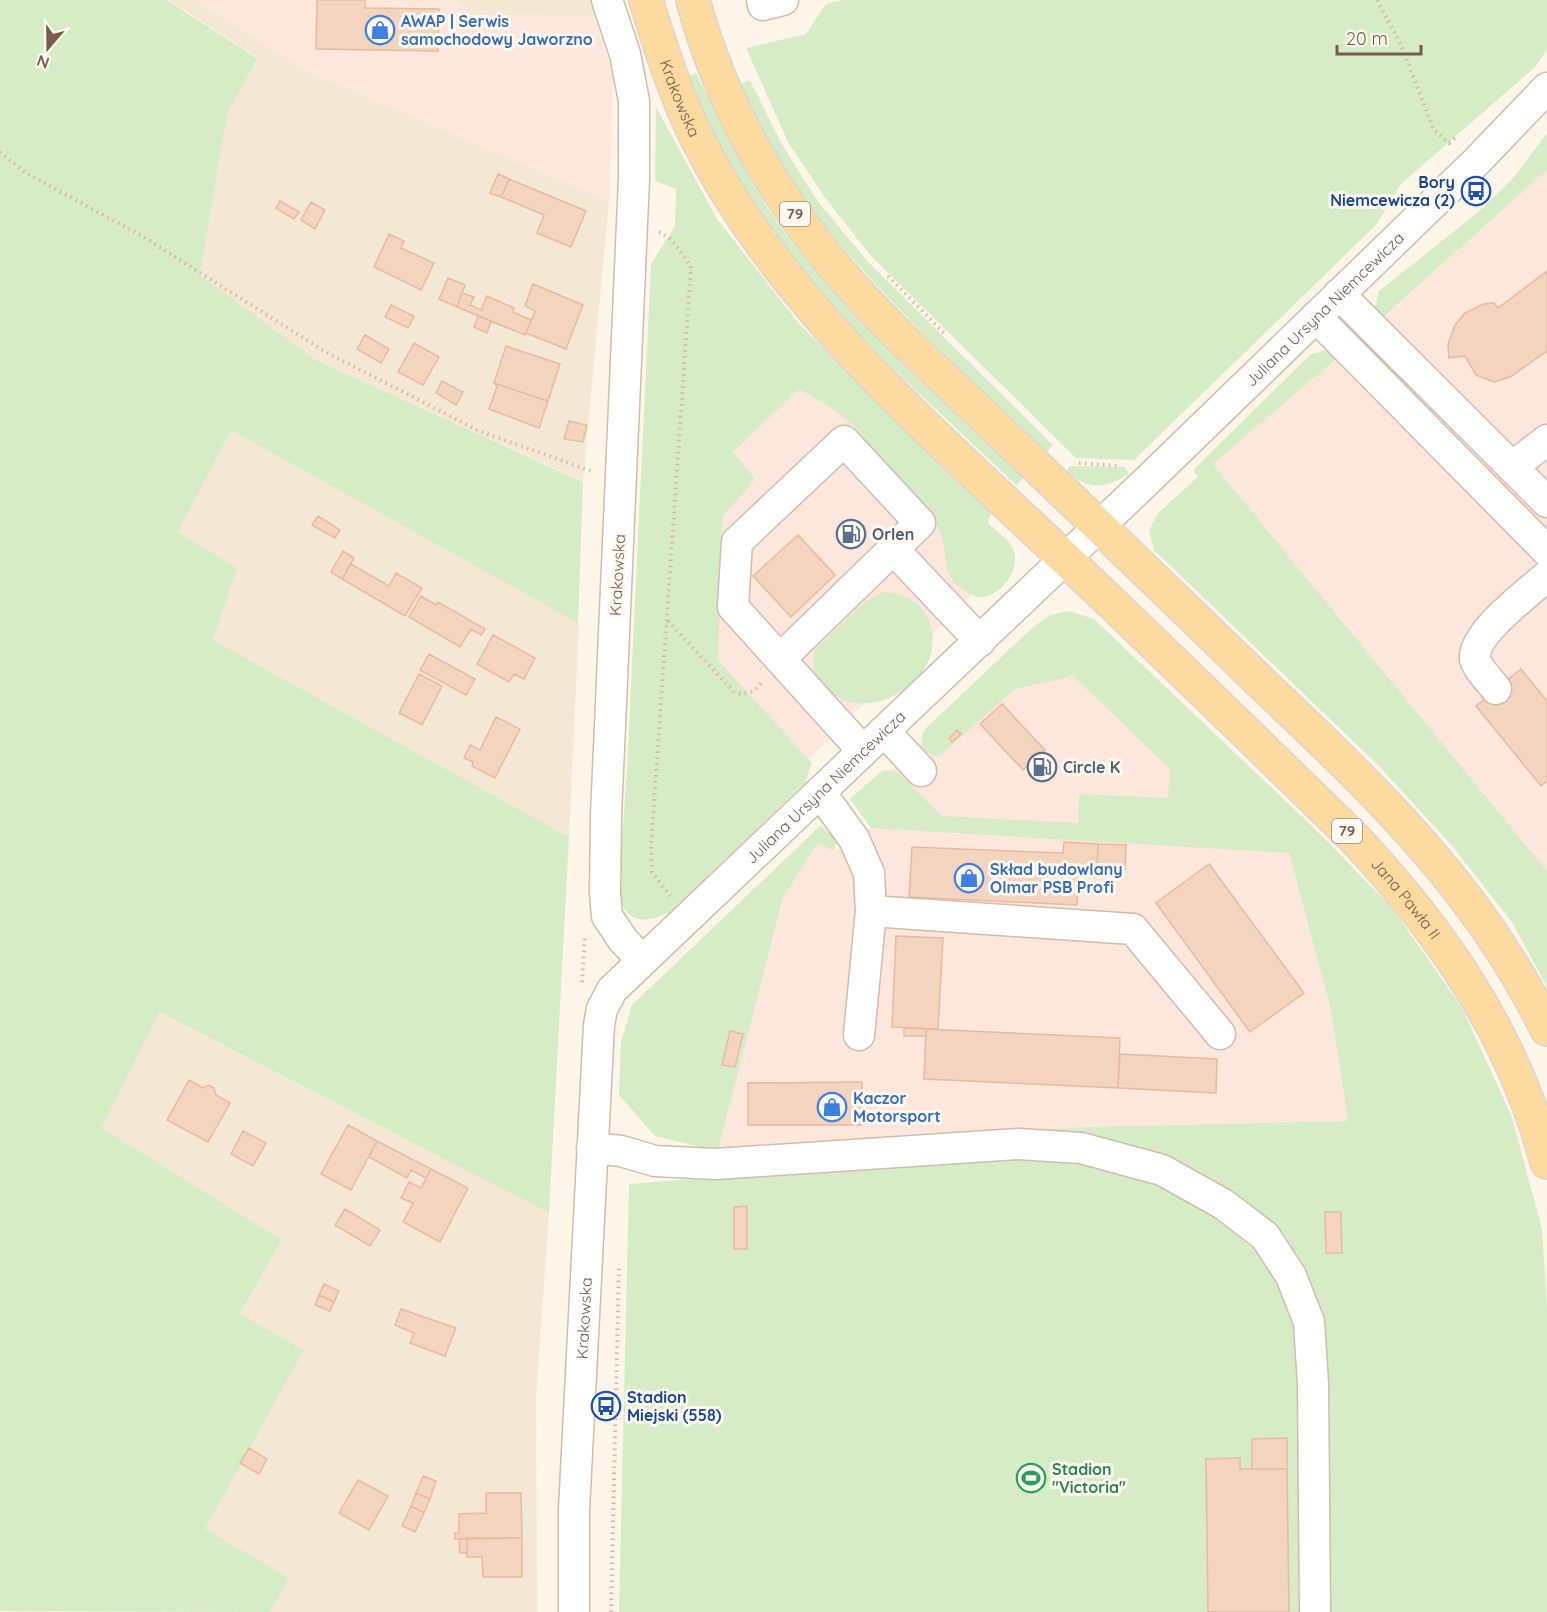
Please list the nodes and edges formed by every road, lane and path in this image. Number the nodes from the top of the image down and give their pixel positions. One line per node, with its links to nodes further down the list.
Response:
1 (607, 0): 8 (street, Krakowska)
2 (646, 0): 22 (main road, Krakowska / 79)
3 (693, 0): 19 (main road, 79)
4 (1377, 0): 6 (path)
5 (1547, 88): 10 (street, Juliana Ursyna Niemcewicza)
6 (1449, 143)
7 (0, 152): 17 (path)
8 (632, 218): 17 (street, Krakowska); 24 (path)
9 (880, 269): 12 (path)
10 (1339, 294): 11 (street, Juliana Ursyna Niemcewicza); 16 (street)
11 (1316, 317): 19 (street, Juliana Ursyna Niemcewicza); 21 (street)
12 (948, 336)
13 (1547, 440): 16 (street)
14 (1071, 458): 15 (path)
15 (1128, 464)
16 (1512, 466): 18 (street)
17 (621, 478): 34 (street, Krakowska)
18 (1547, 502)
19 (1100, 527): 22 (street, Juliana Ursyna Niemcewicza); 36 (main road, 79)
20 (893, 549): 25 (street); 26 (street); 26 (street)
21 (1547, 551)
22 (1066, 559): 25 (street, Juliana Ursyna Niemcewicza); 40 (main road, Jana Pawła II / 79)
23 (1547, 576): 27 (street)
24 (667, 621): 26 (path); 33 (path)
25 (980, 641): 28 (street, Juliana Ursyna Niemcewicza)
26 (780, 659): 29 (street)
27 (1496, 689)
28 (884, 731): 29 (street, Juliana Ursyna Niemcewicza); 30 (street)
29 (863, 751): 31 (street, Juliana Ursyna Niemcewicza)
30 (921, 771)
31 (820, 792): 32 (street); 33 (street, Juliana Ursyna Niemcewicza)
32 (871, 911): 37 (street); 38 (street)
33 (689, 916): 34 (street, Juliana Ursyna Niemcewicza)
34 (642, 960): 35 (street, Juliana Ursyna Niemcewicza)
35 (599, 1025): 39 (street, Krakowska)
36 (1547, 1029)
37 (1220, 1034)
38 (859, 1035)
39 (592, 1148): 42 (street, Krakowska); 44 (street)
40 (1547, 1162)
41 (619, 1262): 43 (path)
42 (574, 1612)
43 (611, 1612)
44 (1315, 1612)

